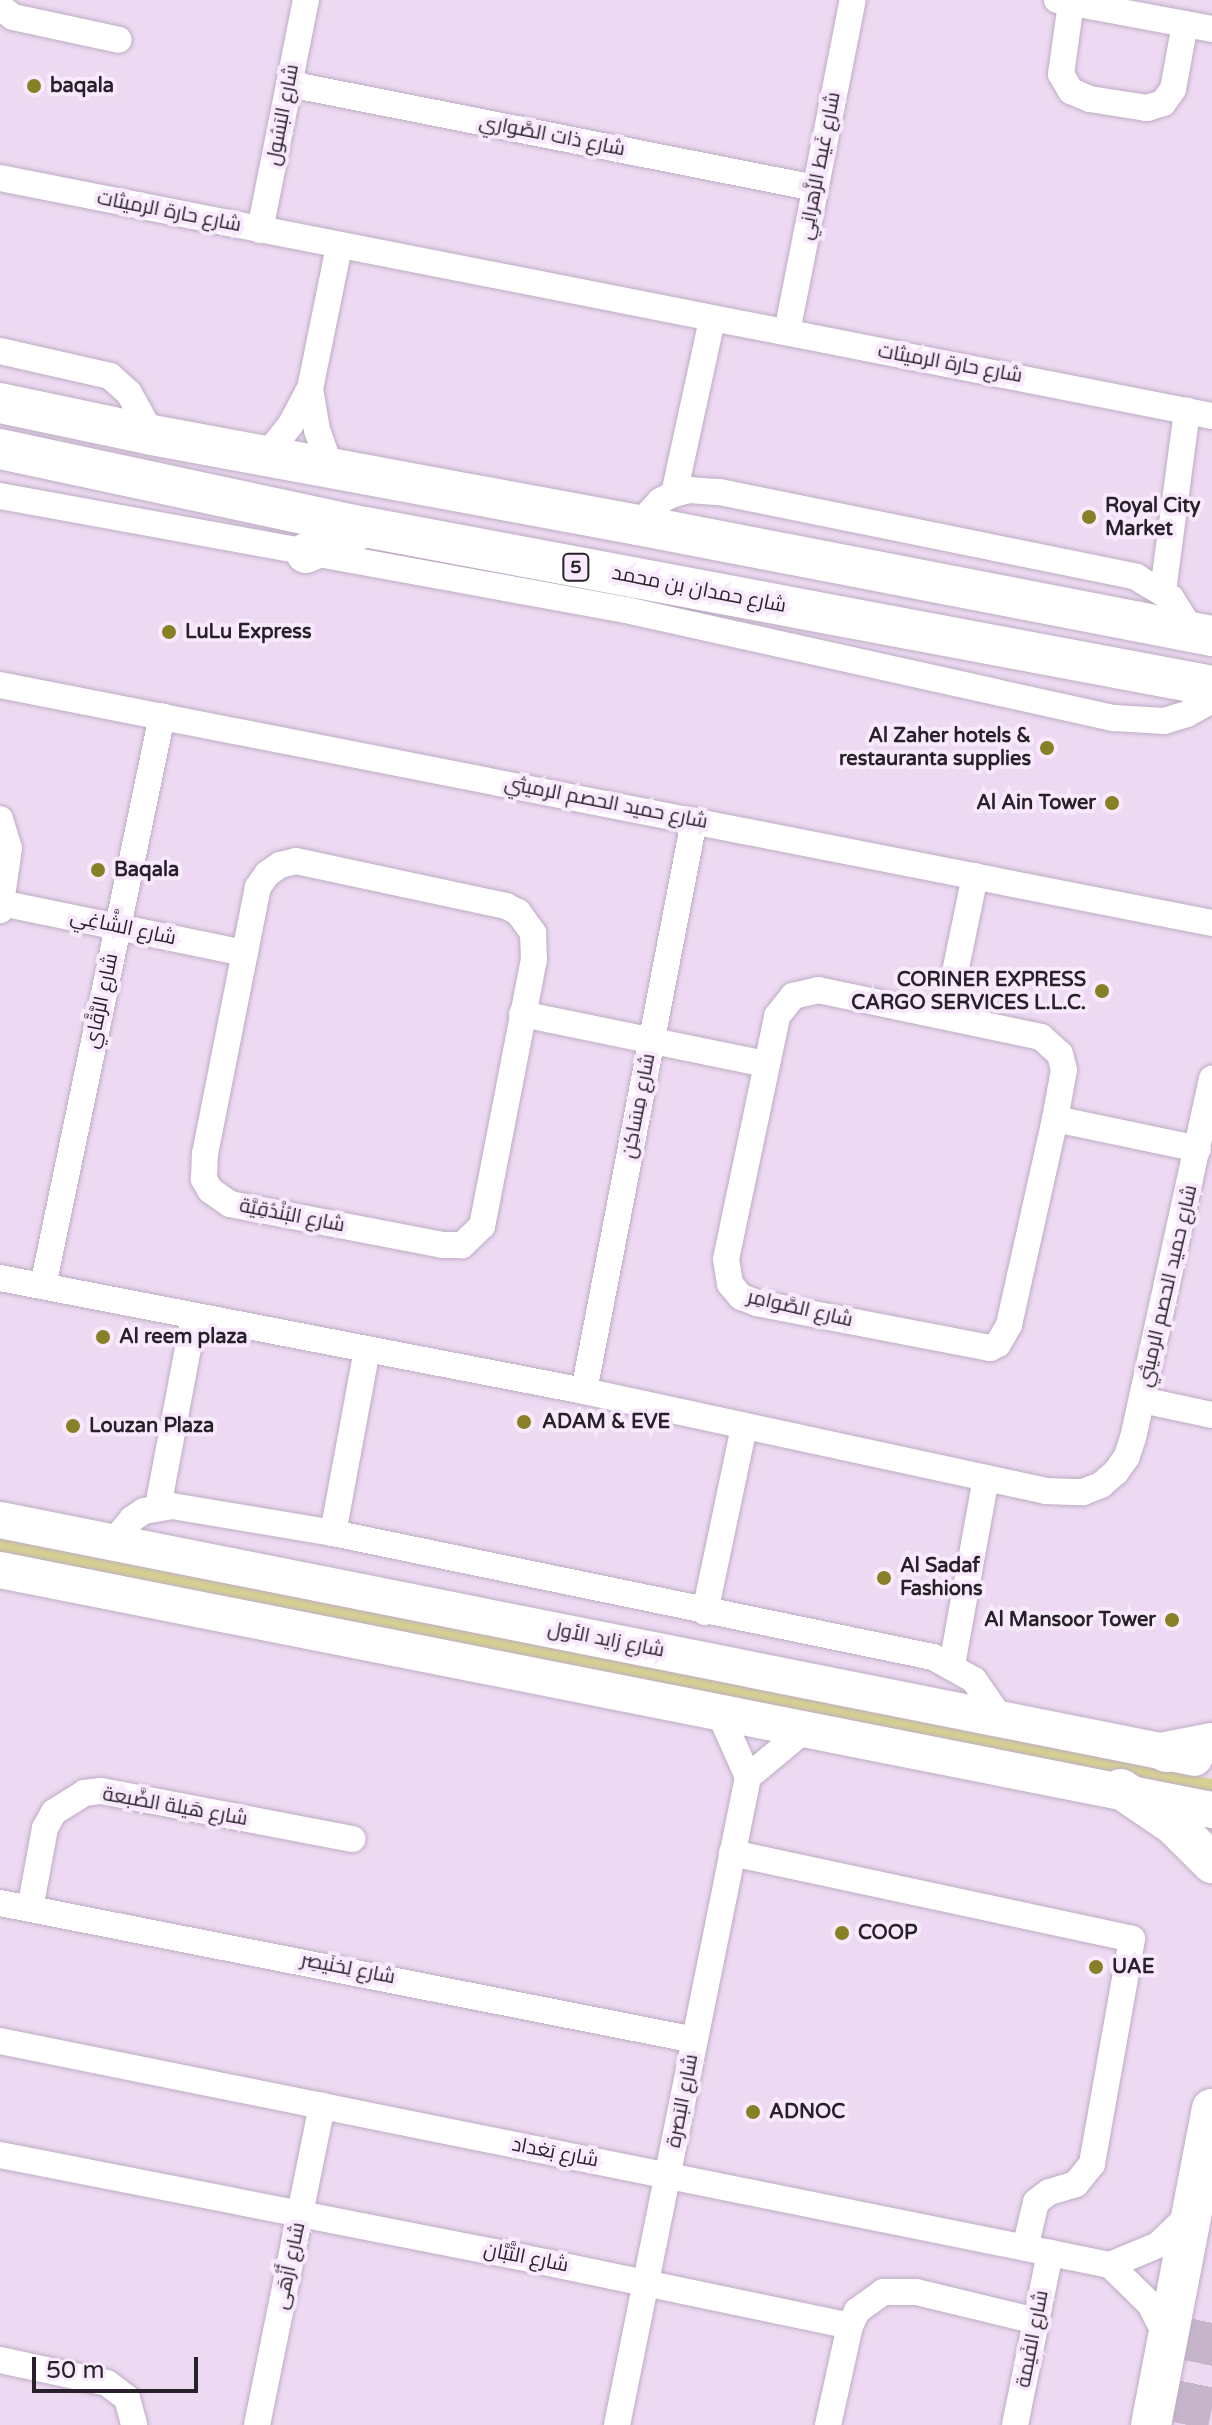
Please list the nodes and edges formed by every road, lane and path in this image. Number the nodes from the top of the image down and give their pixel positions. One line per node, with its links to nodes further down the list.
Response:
1 (306, 0): 8 (street, شارع البَسُول)
2 (853, 0): 10 (street, شارع غَيط الزَّهرانِي)
3 (1064, 1): 5 (street); 5 (street)
4 (0, 7): 7 (street)
5 (1185, 24): 6 (street)
6 (1212, 29)
7 (119, 40)
8 (289, 84): 10 (street, شارع ذات الصَّواري); 11 (street, شارع البَسُول)
9 (0, 178): 11 (street, شارع حارة الرميثات)
10 (815, 188): 14 (street, شارع غَيط الزَّهرانِي)
11 (260, 230): 12 (street, شارع حارة الرميثات)
12 (339, 246): 13 (street, شارع حارة الرميثات); 16 (street)
13 (712, 319): 14 (street, شارع حارة الرميثات); 23 (street)
14 (787, 332): 18 (street, شارع حارة الرميثات)
15 (0, 351): 19 (street)
16 (310, 389): 21 (street); 22 (street)
17 (0, 403): 19 (main road)
18 (1199, 413): 28 (street, شارع حارة الرميثات)
19 (152, 435): 21 (main road)
20 (0, 449): 26 (main road, شارع حمدان بن محمد / 5)
21 (266, 456): 22 (main road)
22 (331, 469): 25 (main road)
23 (674, 494): 25 (street); 28 (street)
24 (0, 496): 27 (street)
25 (638, 525): 29 (main road)
26 (365, 527): 27 (main road); 31 (main road, شارع حمدان بن محمد / 5)
27 (306, 553): 32 (street)
28 (1163, 591): 29 (street)
29 (1203, 634)
30 (0, 685): 33 (street, شارع حميد الحصم الرميثي)
31 (1212, 686)
32 (1212, 700)
33 (162, 716): 35 (street, شارع حميد الحصم الرميثي); 39 (street, شارع الرَّقَّاي)
34 (0, 819): 37 (street)
35 (694, 821): 36 (street, شارع حميد الحصم الرميثي); 43 (street, شارع مِسَاكِن)
36 (975, 876): 38 (street, شارع حميد الحصم الرميثي); 42 (street)
37 (1, 906): 39 (street, شارع الشَّاغِي)
38 (1212, 923)
39 (118, 927): 40 (street, شارع الشَّاغِي); 49 (street, شارع الرَّقَّاي)
40 (245, 953): 41 (street, شارع البُنْدُقِيَّة); 41 (street, شارع البُنْدُقِيَّة)
41 (522, 1014): 43 (street)
42 (946, 1016): 44 (street, شارع الصَّوامِر); 46 (street, شارع الصَّوامِر)
43 (652, 1040): 44 (street); 52 (street, شارع مِسَاكِن)
44 (765, 1064): 46 (street, شارع الصَّوامِر)
45 (1212, 1079): 47 (street, شارع حميد الحصم الرميثي)
46 (1055, 1119): 47 (street)
47 (1198, 1149): 53 (street, شارع حميد الحصم الرميثي)
48 (0, 1278): 49 (street, شارع حميد الحصم الرميثي)
49 (43, 1286): 50 (street, شارع حميد الحصم الرميثي)
50 (194, 1317): 51 (street, شارع حميد الحصم الرميثي); 57 (street)
51 (367, 1349): 52 (street, شارع حميد الحصم الرميثي); 59 (street)
52 (584, 1391): 55 (street, شارع حميد الحصم الرميثي)
53 (1142, 1400): 54 (street, شارع حميد الحصم الرميثي); 56 (street, شارع حميد الحصم الرميثي)
54 (1212, 1415)
55 (744, 1427): 56 (street, شارع حميد الحصم الرميثي); 62 (street)
56 (986, 1478): 63 (street)
57 (158, 1507): 59 (street); 60 (street)
58 (0, 1520): 60 (main road, شارع زايد الأول)
59 (333, 1533): 62 (street)
60 (113, 1542): 65 (main road, شارع زايد الأول)
61 (8, 1578): 64 (main road)
62 (705, 1612): 63 (street)
63 (952, 1665): 65 (street)
64 (720, 1714): 66 (main road); 70 (street)
65 (1001, 1719): 68 (main road, شارع زايد الأول)
66 (803, 1731): 70 (street); 71 (main road)
67 (1212, 1743): 68 (main road)
68 (1166, 1752): 69 (main road, شارع زايد الأول)
69 (1212, 1762)
70 (748, 1777): 74 (street, شارع البَصرة)
71 (1121, 1789): 72 (main road); 75 (main road)
72 (1212, 1810)
73 (352, 1839): 77 (street, شارع هَيلة الضَّبعة)
74 (732, 1853): 78 (street, شارع البَصرة); 86 (street, شارع الفَيمة)
75 (1212, 1863)
76 (0, 1903): 77 (street, شارع لِخنَيصِر)
77 (30, 1909): 78 (street, شارع لِخنَيصِر)
78 (695, 2040): 83 (street, شارع البَصرة)
79 (0, 2041): 80 (street, شارع بَغداد)
80 (322, 2106): 83 (street, شارع بَغداد); 85 (street, شارع أَزْهَى)
81 (1212, 2109): 84 (main road)
82 (0, 2155): 85 (street, شارع التَّبَّان)
83 (668, 2175): 86 (street, شارع بَغداد); 88 (street, شارع البَصرة)
84 (1193, 2211): 87 (street); 91 (main road)
85 (301, 2213): 88 (street, شارع التَّبَّان); 94 (street, شارع أَزْهَى)
86 (1038, 2250): 87 (street, شارع بَغداد); 89 (street, شارع الفَيمة)
87 (1110, 2265): 91 (street)
88 (646, 2282): 90 (street, شارع التَّبَّان); 95 (street, شارع البَصرة)
89 (1036, 2321): 90 (street); 97 (street, شارع الفَيمة)
90 (850, 2326): 96 (street)
91 (1169, 2340): 98 (main road)
92 (0, 2360): 93 (street)
93 (134, 2425)
94 (257, 2425)
95 (617, 2425)
96 (828, 2425)
97 (1015, 2425)
98 (1151, 2425)

